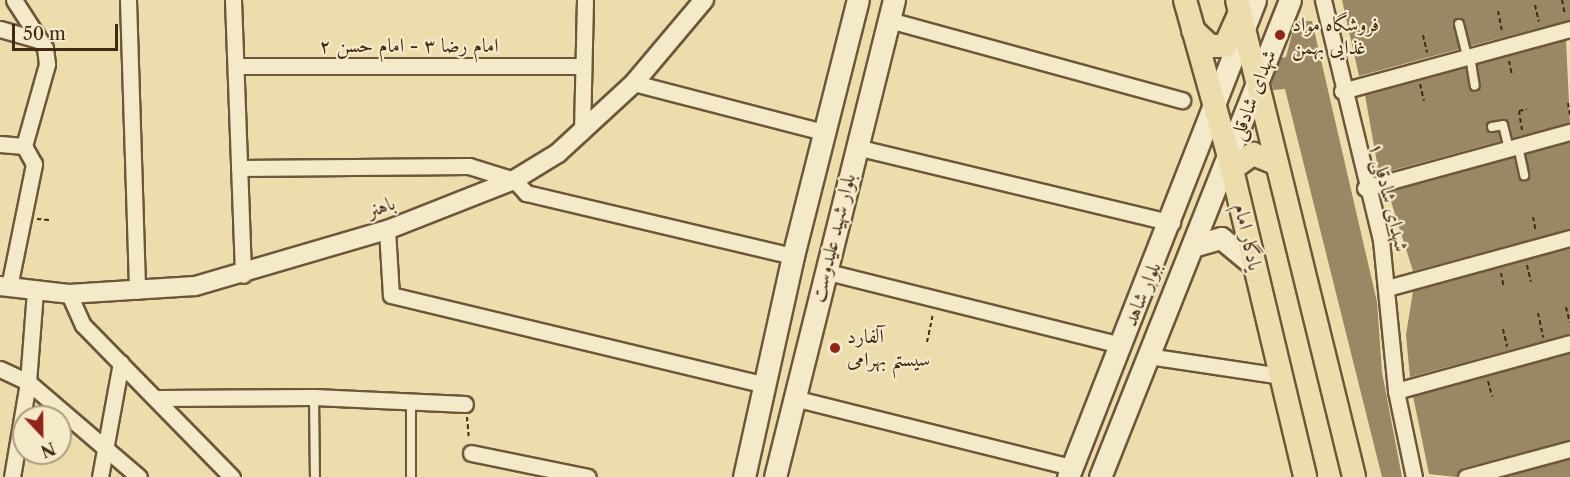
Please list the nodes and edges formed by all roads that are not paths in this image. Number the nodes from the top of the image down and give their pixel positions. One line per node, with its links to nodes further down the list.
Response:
1 (14, 0): 16 (street)
2 (128, 0): 51 (street)
3 (233, 0): 18 (street)
4 (585, 0): 19 (street)
5 (704, 0): 20 (street, باهنر)
6 (858, 0): 28 (main road, بلوار شهید علیدوست)
7 (1185, 0): 15 (main road, یادگار امام)
8 (1290, 0): 22 (main road, شهدای شادقلی)
9 (1323, 0): 23 (street, شهدای شادقلی ۱)
10 (892, 10): 24 (street); 33 (main road, بلوار شهید علیدوست)
11 (1244, 10): 15 (main road); 22 (main road); 25 (main road, شهدای شادقلی)
12 (1459, 24): 17 (lane)
13 (0, 29): 16 (street)
14 (1570, 29): 17 (street)
15 (1193, 30): 25 (main road, یادگار امام)
16 (39, 39): 31 (street)
17 (1468, 57): 21 (lane); 23 (street)
18 (236, 66): 19 (street, امام رضا ۳ - امام حسن ۲); 36 (street)
19 (582, 66): 27 (street)
20 (634, 83): 27 (street, باهنر); 28 (street)
21 (1475, 86)
22 (1256, 88): 34 (main road, شهدای شادقلی); 35 (main road)
23 (1342, 92): 39 (street, شهدای شادقلی ۱)
24 (1182, 100)
25 (1216, 110): 34 (main road, یادگار امام); 40 (main road, بلوار شاهد)
26 (1492, 127): 32 (lane)
27 (582, 132): 38 (street, باهنر)
28 (824, 132): 44 (main road, بلوار شهید علیدوست)
29 (1570, 132): 32 (street)
30 (0, 144): 31 (street)
31 (24, 146): 48 (street)
32 (1517, 146): 37 (lane); 39 (street)
33 (856, 147): 40 (street); 46 (main road, بلوار شهید علیدوست)
34 (1231, 163): 35 (main road); 43 (main road, بلوار شاهد); 45 (main road, یادگار امام)
35 (1275, 163): 84 (main road)
36 (239, 168): 38 (street); 47 (street)
37 (1524, 175)
38 (514, 180): 41 (street, باهنر); 44 (street)
39 (1365, 188): 49 (street, شهدای شادقلی ۱)
40 (1172, 223): 54 (main road, بلوار شاهد)
41 (387, 230): 47 (street, باهنر); 60 (street)
42 (1570, 238): 49 (street)
43 (1193, 246): 45 (main road); 55 (main road, بلوار شاهد)
44 (793, 256): 60 (main road, بلوار شهید علیدوست)
45 (1255, 266): 58 (main road, یادگار امام)
46 (824, 271): 54 (street); 64 (main road, بلوار شهید علیدوست)
47 (243, 275): 51 (street, باهنر)
48 (5, 286): 50 (street, باهنر)
49 (1387, 288): 61 (street, شهدای شادقلی ۱)
50 (35, 290): 52 (street, باهنر); 59 (street)
51 (137, 291): 52 (street, باهنر)
52 (69, 294): 56 (street)
53 (1570, 343): 61 (street)
54 (1120, 345): 72 (main road, بلوار شاهد)
55 (1148, 356): 58 (street); 82 (main road, بلوار شاهد)
56 (121, 363): 63 (street); 69 (street)
57 (0, 369): 59 (street)
58 (1282, 376): 83 (main road, یادگار امام)
59 (28, 382): 69 (street); 73 (street)
60 (765, 385): 67 (main road, بلوار شهید علیدوست)
61 (1396, 391): 85 (street, شهدای شادقلی ۱)
62 (314, 397): 63 (street); 65 (street); 77 (lane)
63 (159, 398): 76 (street)
64 (794, 398): 68 (main road, بلوار شهید علیدوست); 72 (street)
65 (411, 400): 66 (street); 78 (lane)
66 (465, 404)
67 (754, 432): 68 (main road); 80 (main road, بلوار شهید علیدوست)
68 (784, 439): 81 (main road, بلوار شهید علیدوست)
69 (104, 449): 74 (street); 75 (street)
70 (1570, 449): 86 (street)
71 (471, 453): 79 (street)
72 (1070, 472)
73 (12, 477)
74 (100, 477)
75 (138, 477)
76 (232, 477)
77 (315, 477)
78 (411, 477)
79 (588, 477)
80 (744, 477)
81 (775, 477)
82 (1100, 477)
83 (1305, 477)
84 (1354, 477)
85 (1414, 477)
86 (1466, 477)

